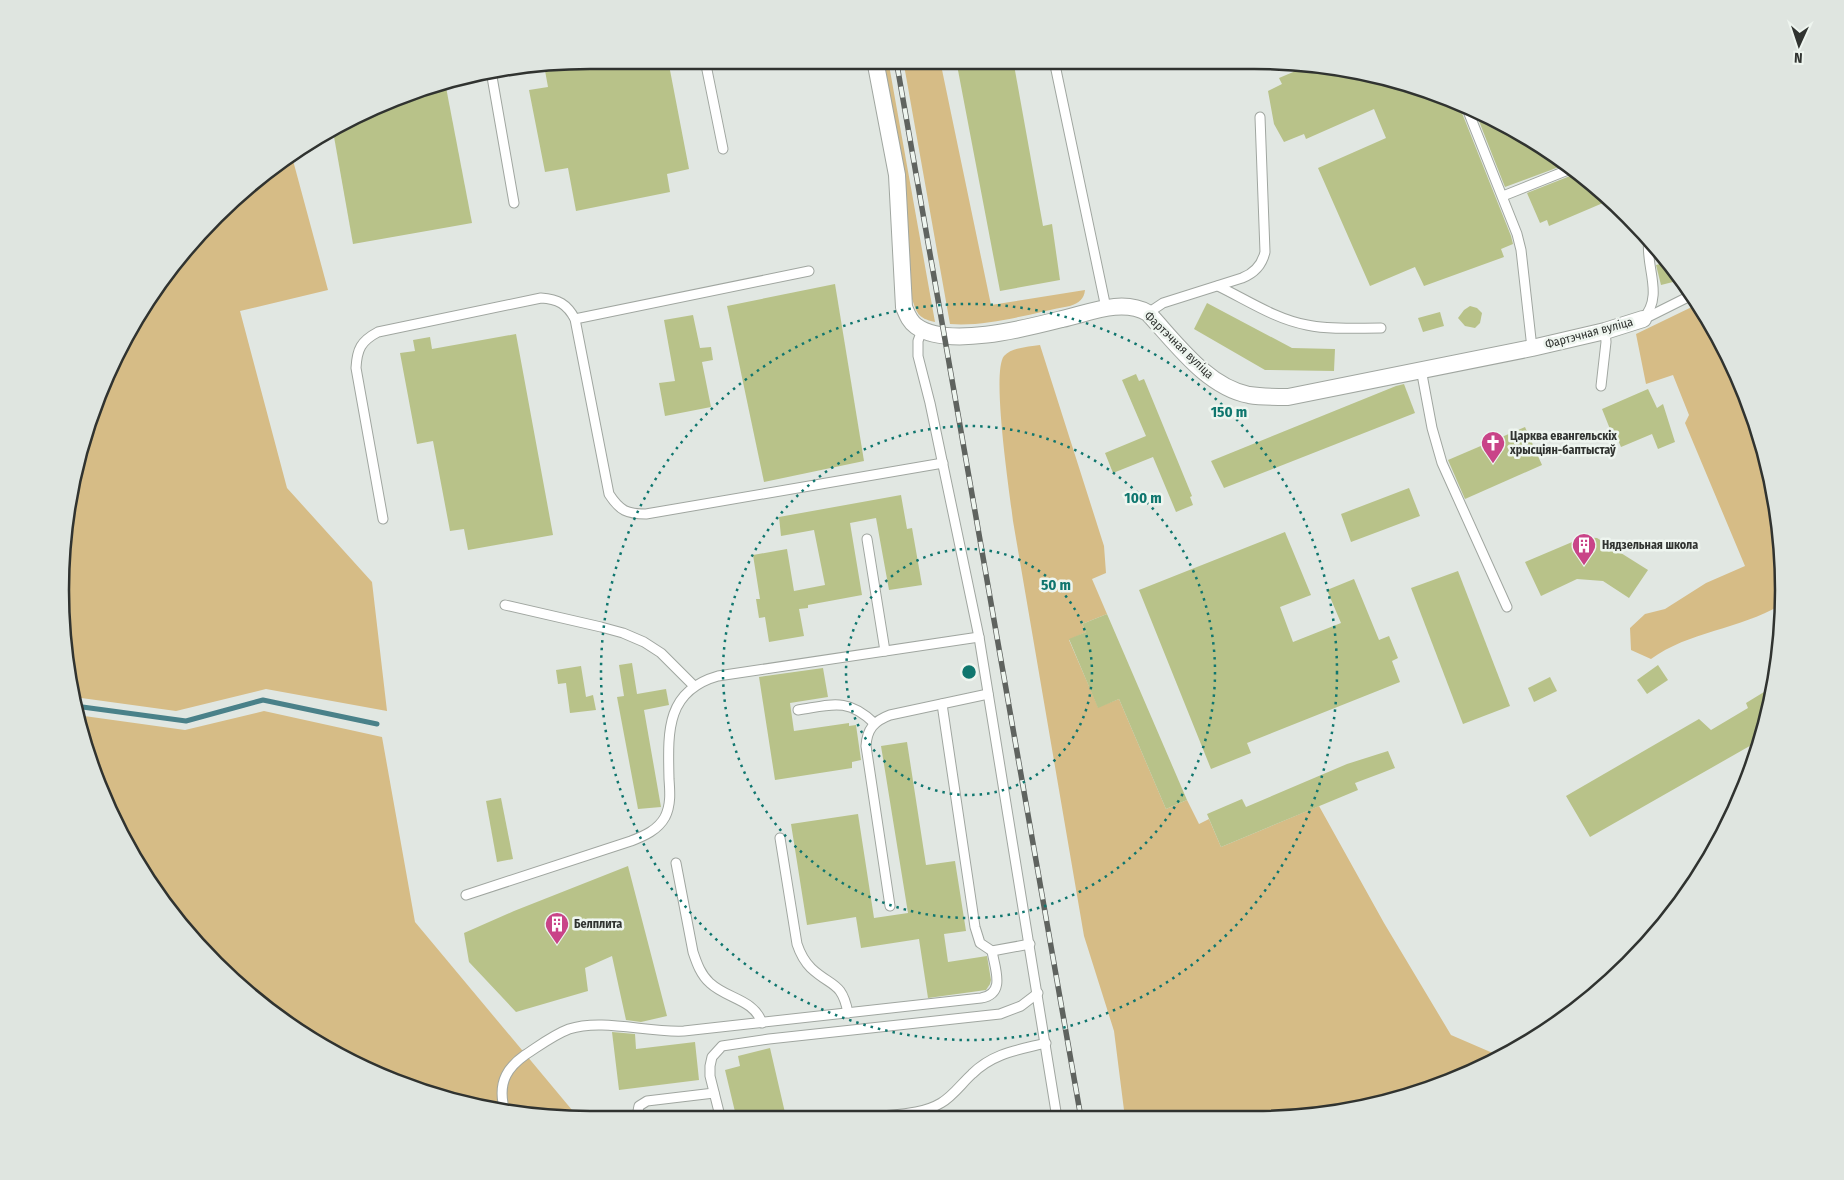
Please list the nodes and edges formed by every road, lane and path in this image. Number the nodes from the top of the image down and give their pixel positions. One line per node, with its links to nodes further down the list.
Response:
1 (707, 69): 7 (lane)
2 (877, 69): 20 (street)
3 (1056, 69): 15 (lane)
4 (492, 78): 10 (lane)
5 (1470, 116): 9 (lane)
6 (1260, 117): 13 (lane)
7 (723, 149)
8 (1564, 171): 9 (lane)
9 (1503, 196): 22 (lane)
10 (514, 203)
11 (1649, 250): 18 (lane)
12 (809, 271): 17 (lane)
13 (1218, 286): 16 (lane); 19 (lane)
14 (1686, 299): 18 (lane)
15 (1106, 308): 16 (street, Фартэчная вуліца); 20 (street, Фартэчная вуліца)
16 (1148, 313): 23 (street, Фартэчная вуліца)
17 (575, 319): 25 (lane); 26 (lane)
18 (1643, 319): 21 (street, Фартэчная вуліца)
19 (1381, 328)
20 (922, 330): 25 (lane)
21 (1605, 331): 22 (street, Фартэчная вуліца); 24 (lane)
22 (1532, 348): 23 (street, Фартэчная вуліца)
23 (1421, 369): 29 (lane)
24 (1601, 386)
25 (943, 463): 30 (lane)
26 (383, 519)
27 (867, 539): 31 (lane)
28 (505, 605): 32 (lane)
29 (1507, 607)
30 (979, 637): 31 (lane); 33 (lane)
31 (885, 651): 32 (lane)
32 (694, 686): 39 (lane)
33 (988, 694): 34 (lane); 41 (lane)
34 (942, 704): 36 (lane); 42 (lane)
35 (798, 710): 36 (lane)
36 (874, 723): 40 (lane)
37 (780, 838): 44 (lane)
38 (676, 863): 45 (lane)
39 (466, 895)
40 (890, 906)
41 (1030, 944): 42 (lane); 43 (lane)
42 (992, 951): 44 (lane)
43 (1038, 993): 46 (lane); 47 (lane)
44 (848, 1013): 45 (lane)
45 (762, 1023): 48 (lane)
46 (1046, 1044): 51 (lane); 52 (lane)
47 (714, 1093): 49 (lane); 50 (lane)
48 (503, 1103)
49 (638, 1111)
50 (719, 1111)
51 (912, 1111)
52 (1056, 1111)

